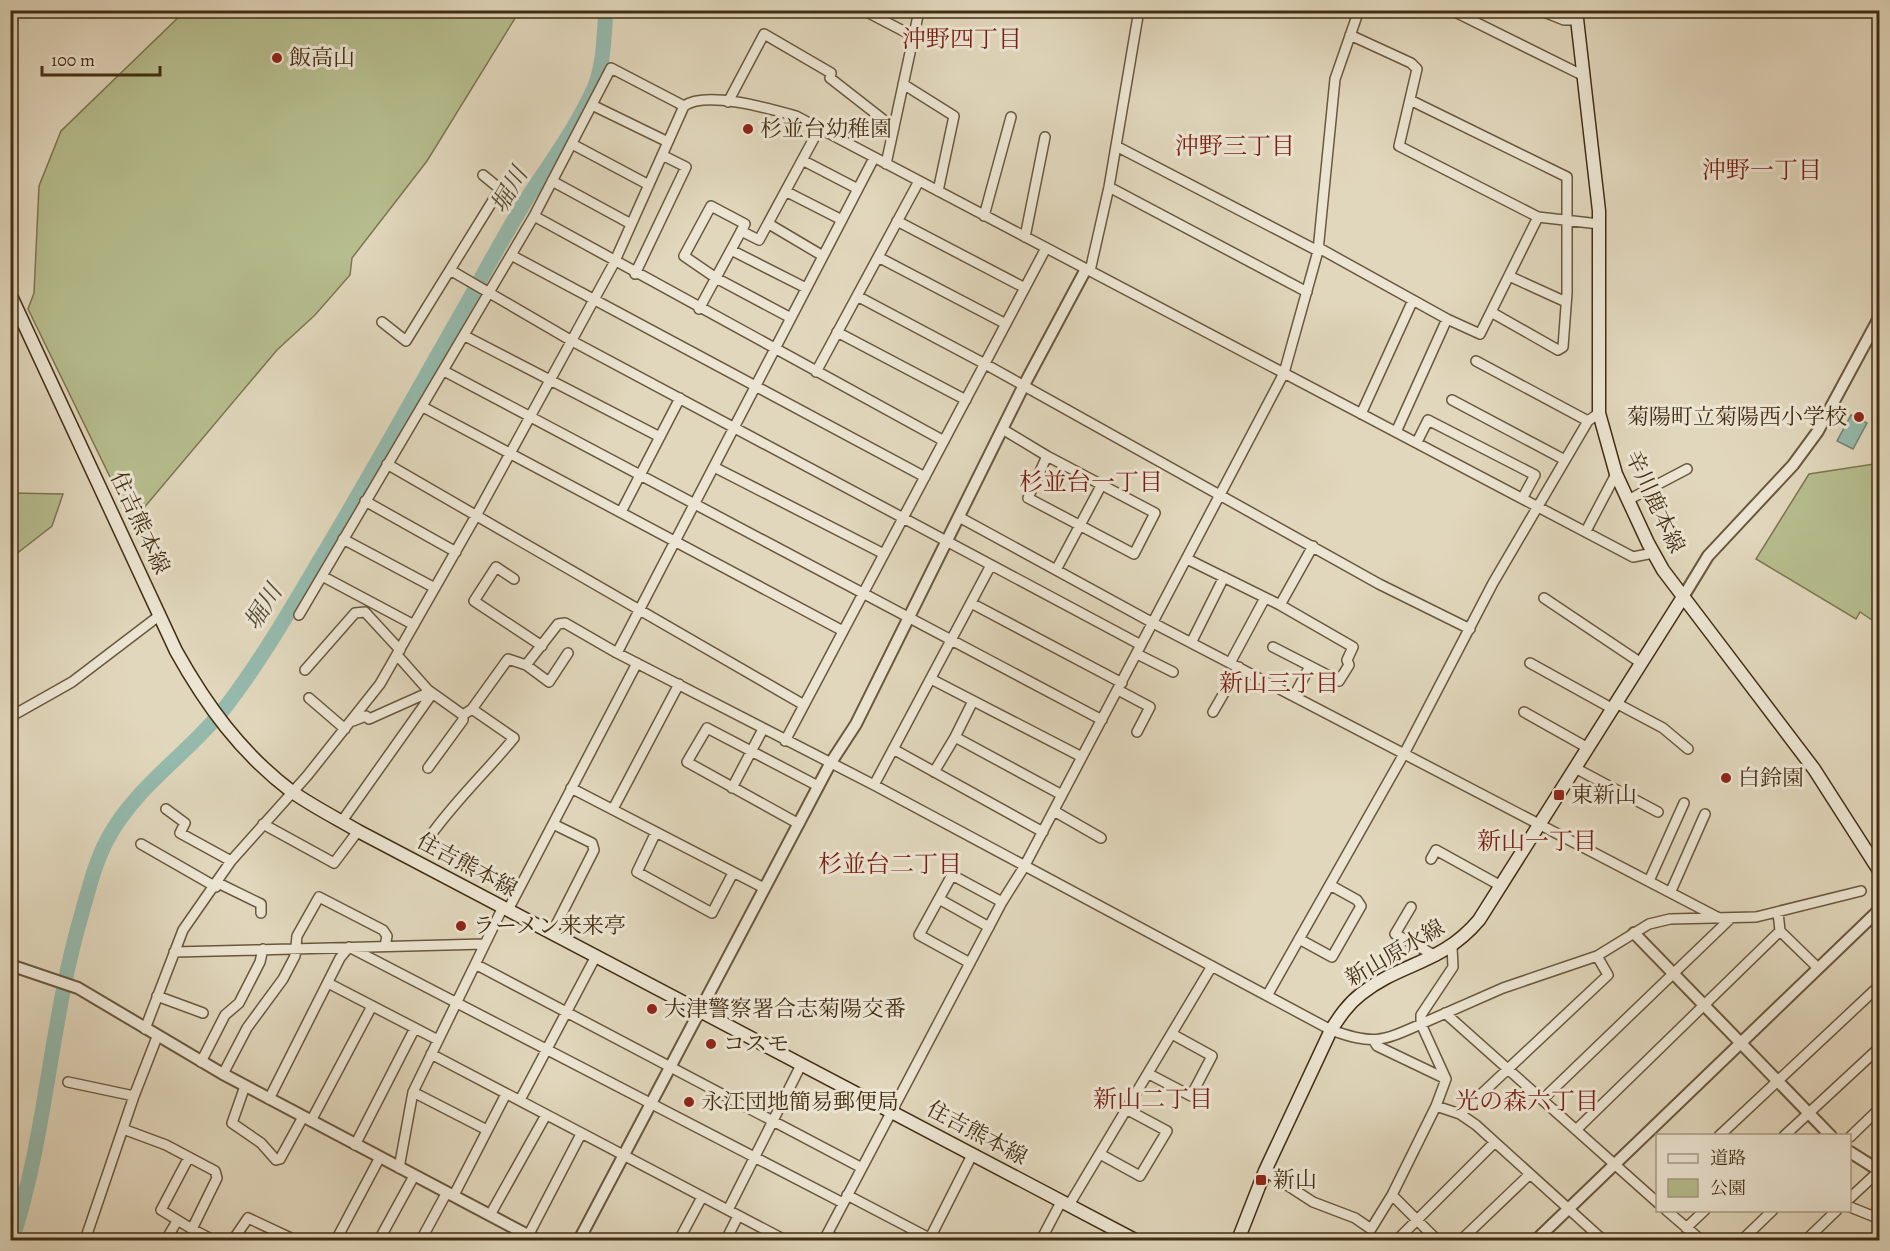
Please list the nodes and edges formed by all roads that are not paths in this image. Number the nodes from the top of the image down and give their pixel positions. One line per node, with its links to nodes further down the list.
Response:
1 (863, 10): 9 (street)
2 (1139, 10): 22 (street)
3 (1359, 10): 8 (street)
4 (1451, 10): 10 (street)
5 (1539, 10): 7 (street)
6 (919, 11): 9 (street)
7 (1576, 15): 10 (main road, 辛川鹿本線)
8 (1350, 35): 12 (street); 48 (street)
9 (913, 36): 11 (street)
10 (1582, 75): 43 (main road, 辛川鹿本線)
11 (903, 84): 17 (street); 33 (street)
12 (1410, 100): 37 (street); 40 (street)
13 (728, 102): 15 (street); 17 (street); 18 (street)
14 (592, 105): 15 (street); 20 (street); 21 (street)
15 (684, 106): 20 (street)
16 (1011, 117): 36 (street)
17 (894, 128): 26 (street)
18 (819, 129): 24 (street); 25 (street)
19 (1045, 137): 45 (street)
20 (668, 142): 23 (street)
21 (572, 144): 28 (street); 30 (street)
22 (1116, 146): 31 (street); 48 (street)
23 (662, 155): 30 (street); 55 (street)
24 (874, 158): 26 (street); 32 (street)
25 (804, 161): 32 (street); 34 (street)
26 (886, 164): 29 (street)
27 (483, 175): 53 (street)
28 (552, 181): 35 (street); 41 (street)
29 (919, 181): 33 (street); 39 (street)
30 (649, 185): 41 (street)
31 (1109, 187): 54 (street); 60 (street)
32 (858, 189): 38 (street)
33 (938, 191): 36 (street)
34 (787, 192): 38 (street); 42 (street)
35 (534, 216): 49 (street); 52 (street)
36 (984, 216): 45 (street)
37 (1538, 217): 40 (street); 56 (street)
38 (842, 220): 50 (street)
39 (897, 221): 51 (street); 59 (street)
40 (1566, 221): 43 (street); 66 (street)
41 (632, 224): 52 (street)
42 (769, 224): 44 (street); 50 (street)
43 (1599, 224): 90 (main road, 辛川鹿本線)
44 (741, 231): 47 (street); 57 (street)
45 (1025, 237): 46 (street)
46 (1046, 248): 54 (street); 59 (street)
47 (731, 250): 57 (street); 58 (street)
48 (1318, 250): 60 (street); 65 (street)
49 (511, 255): 62 (street); 64 (street)
50 (823, 256): 58 (street)
51 (878, 257): 63 (street); 73 (street)
52 (614, 263): 55 (street); 64 (street)
53 (450, 270): 62 (street); 72 (street)
54 (1088, 270): 82 (street); 85 (street)
55 (635, 274): 67 (street)
56 (1509, 276): 66 (street); 68 (street)
57 (716, 278): 67 (street); 70 (street)
58 (806, 288): 70 (street)
59 (1025, 288): 73 (street)
60 (1307, 292): 82 (street)
61 (10, 294): 143 (main road, 住吉熊本線)
62 (488, 295): 75 (street); 76 (street)
63 (857, 296): 74 (street); 79 (street)
64 (594, 300): 76 (street); 84 (street)
65 (1413, 300): 71 (street); 91 (street)
66 (1566, 302): 68 (street)
67 (699, 309): 77 (street)
68 (1491, 312): 71 (street)
69 (1880, 316): 137 (street)
70 (791, 318): 77 (street)
71 (1447, 319): 96 (street)
72 (382, 322)
73 (1006, 324): 79 (street)
74 (837, 332): 81 (street); 87 (street)
75 (465, 336): 80 (street); 83 (street)
76 (572, 341): 83 (street); 86 (street)
77 (775, 350): 81 (street); 84 (street)
78 (1476, 361): 93 (street)
79 (985, 364): 85 (street); 87 (street)
80 (444, 371): 89 (street); 92 (street)
81 (816, 372): 98 (street)
82 (1284, 373): 91 (street); 110 (street)
83 (550, 380): 92 (street); 97 (street)
84 (756, 386): 94 (street); 108 (street)
85 (1024, 386): 95 (street); 110 (street)
86 (680, 398): 94 (street); 97 (street)
87 (966, 400): 98 (street)
88 (1452, 400): 102 (street)
89 (423, 407): 100 (street); 103 (street)
90 (1599, 413): 93 (street); 107 (main road, 辛川鹿本線)
91 (1361, 414): 96 (street)
92 (530, 417): 100 (street); 106 (street)
93 (1588, 421): 102 (street)
94 (734, 427): 104 (street); 118 (street)
95 (1004, 430): 101 (street); 119 (street)
96 (1396, 432): 99 (street)
97 (660, 437): 106 (street)
98 (944, 441): 108 (street)
99 (1417, 442): 111 (street); 111 (street)
100 (510, 454): 116 (street); 117 (street)
101 (1047, 456): 109 (street); 120 (street)
102 (1565, 460): 115 (street)
103 (387, 464): 113 (street); 117 (street)
104 (714, 467): 114 (street); 128 (street)
105 (1687, 469): 112 (street)
106 (640, 474): 114 (street); 116 (street)
107 (1616, 474): 112 (main road, 辛川鹿本線); 121 (street)
108 (925, 477): 118 (street)
109 (1102, 484): 120 (street); 120 (street)
110 (1220, 497): 125 (street); 129 (street)
111 (1523, 497): 115 (street)
112 (1628, 500): 127 (main road, 辛川鹿本線)
113 (365, 501): 122 (street); 126 (street)
114 (695, 503): 123 (street); 136 (street)
115 (1539, 506): 121 (street); 148 (street)
116 (621, 512): 123 (street)
117 (477, 514): 126 (street); 142 (street)
118 (904, 517): 124 (street); 128 (street)
119 (959, 517): 124 (street); 131 (street)
120 (1081, 526): 131 (street)
121 (1586, 531): 127 (street)
122 (344, 538): 132 (street); 135 (street)
123 (675, 541): 142 (street); 149 (street)
124 (946, 541): 130 (street); 145 (street)
125 (1313, 546): 141 (street); 148 (street)
126 (456, 552): 135 (street)
127 (1653, 553): 137 (main road, 辛川鹿本線)
128 (884, 554): 136 (street)
129 (1187, 559): 133 (street); 146 (street)
130 (991, 565): 140 (street); 154 (street)
131 (1056, 570): 146 (street)
132 (322, 576): 144 (street); 147 (street)
133 (1224, 577): 138 (street); 151 (street)
134 (514, 579): 152 (street)
135 (435, 588): 147 (street)
136 (863, 594): 145 (street); 149 (street)
137 (1683, 597): 160 (main road, 新山原水線); 222 (main road, 辛川鹿本線)
138 (1265, 598): 141 (street); 162 (street)
139 (1544, 598): 160 (street)
140 (971, 603): 150 (street); 168 (street)
141 (1280, 605): 163 (street)
142 (640, 610): 157 (street); 173 (street)
143 (160, 615): 179 (street); 200 (main road, 住吉熊本線)
144 (298, 615)
145 (908, 617): 150 (street); 192 (street)
146 (1153, 623): 151 (street); 154 (street)
147 (414, 625): 155 (street)
148 (1470, 629): 190 (street)
149 (843, 631): 173 (street)
150 (951, 642): 166 (street); 180 (street)
151 (1191, 643): 162 (street)
152 (542, 646): 157 (street); 161 (street)
153 (1273, 647): 163 (street)
154 (1139, 649): 165 (street); 168 (street)
155 (398, 652): 164 (street); 169 (street); 181 (street)
156 (568, 653): 161 (street)
157 (617, 653): 158 (street)
158 (638, 663): 167 (street); 198 (street)
159 (1530, 663): 174 (street)
160 (1641, 663): 174 (main road, 新山原水線)
161 (526, 665): 175 (street)
162 (1234, 665): 170 (street); 176 (street)
163 (1310, 666): 170 (street)
164 (305, 670)
165 (1173, 672)
166 (931, 679): 172 (street); 187 (street)
167 (679, 684): 182 (street); 204 (street)
168 (1120, 686): 180 (street); 183 (street)
169 (430, 692): 178 (street); 181 (street); 208 (street)
170 (1294, 696): 190 (street)
171 (309, 698): 181 (street)
172 (973, 700): 184 (street); 191 (street)
173 (804, 705): 185 (street)
174 (1614, 706): 186 (main road, 新山原水線); 188 (street)
175 (472, 709): 178 (street); 216 (street)
176 (1213, 712)
177 (1524, 712): 186 (street)
178 (463, 715): 193 (street)
179 (10, 717)
180 (1102, 720): 191 (street)
181 (348, 726): 200 (street)
182 (763, 729): 185 (street); 189 (street)
183 (1137, 732)
184 (955, 737): 195 (street); 201 (street)
185 (785, 741): 192 (street)
186 (1588, 748): 194 (main road, 新山原水線)
187 (892, 749): 195 (street); 196 (street)
188 (1688, 749)
189 (750, 751): 197 (street); 199 (street); 199 (street)
190 (1405, 752): 212 (street); 226 (street)
191 (1083, 757): 201 (street)
192 (830, 764): 196 (street); 197 (street)
193 (428, 768)
194 (1575, 768): 206 (street); 212 (main road, 新山原水線)
195 (934, 772): 215 (street)
196 (874, 785): 221 (street)
197 (818, 786): 211 (street)
198 (571, 788): 204 (street); 210 (street)
199 (732, 788): 211 (street)
200 (293, 792): 208 (main road, 住吉熊本線); 209 (street)
201 (1062, 795): 205 (street)
202 (1684, 803): 224 (street)
203 (166, 809): 220 (street)
204 (613, 809): 214 (street)
205 (1054, 811): 215 (street); 217 (street)
206 (1658, 812)
207 (1705, 814): 229 (street)
208 (342, 821): 213 (main road, 住吉熊本線)
209 (263, 824): 213 (street); 220 (street)
210 (554, 824): 234 (street); 242 (street)
211 (799, 824): 228 (street)
212 (1540, 825): 224 (street); 227 (main road, 新山原水線)
213 (358, 831): 234 (main road, 住吉熊本線)
214 (656, 832): 223 (street); 223 (street)
215 (1043, 832): 221 (street)
216 (431, 835)
217 (1101, 838)
218 (141, 844): 225 (street)
219 (1431, 859): 227 (street)
220 (231, 861): 225 (street)
221 (1024, 867): 232 (street); 258 (street)
222 (1880, 872)
223 (733, 873): 228 (street)
224 (1649, 881): 229 (street)
225 (217, 885): 237 (street); 251 (street)
226 (1330, 885): 244 (street); 244 (street)
227 (1501, 886): 248 (main road, 新山原水線)
228 (764, 888): 269 (street)
229 (1671, 891): 238 (street)
230 (1861, 891): 236 (street)
231 (939, 899): 232 (street); 240 (street); 255 (street)
232 (1002, 902): 240 (street)
233 (1411, 907): 253 (street)
234 (506, 908): 242 (main road, 住吉熊本線); 245 (street)
235 (1880, 909): 259 (street)
236 (1778, 912): 239 (street); 241 (street)
237 (261, 913)
238 (1719, 918): 239 (street); 243 (street)
239 (1731, 918): 260 (street)
240 (989, 927): 255 (street)
241 (1780, 931): 259 (street); 266 (street)
242 (552, 933): 252 (main road, 住吉熊本線)
243 (1634, 933): 254 (street); 260 (street)
244 (1299, 939): 263 (street)
245 (484, 944): 246 (street); 256 (street)
246 (385, 946): 247 (street); 250 (street)
247 (349, 947): 250 (street); 261 (street); 265 (street)
248 (1452, 947): 253 (main road, 新山原水線); 272 (street)
249 (263, 949): 250 (street); 251 (street); 284 (street)
250 (296, 949): 288 (street)
251 (174, 952): 264 (street)
252 (596, 956): 268 (street); 269 (main road, 住吉熊本線)
253 (1436, 956): 275 (main road, 新山原水線)
254 (1597, 956): 271 (street); 287 (street)
255 (970, 963): 304 (street)
256 (477, 964): 265 (street); 268 (street)
257 (10, 965): 274 (street)
258 (1212, 966): 263 (street); 276 (street)
259 (1818, 968): 280 (street)
260 (1672, 973): 266 (street); 297 (street)
261 (328, 983): 267 (street); 298 (street)
262 (1880, 985): 291 (street)
263 (1268, 994): 275 (street)
264 (158, 996): 270 (street); 274 (street)
265 (457, 1002): 278 (street); 282 (street)
266 (1703, 1005): 280 (street); 312 (street)
267 (372, 1006): 273 (street); 308 (street)
268 (566, 1011): 282 (street); 286 (street)
269 (699, 1011): 285 (main road, 住吉熊本線); 286 (street)
270 (203, 1013)
271 (1445, 1013): 272 (street); 287 (street)
272 (1421, 1024): 279 (street); 290 (street)
273 (414, 1028): 278 (street); 319 (street)
274 (145, 1029): 277 (street)
275 (1331, 1030): 279 (street); 330 (main road, 新山原水線)
276 (1172, 1034): 289 (street); 289 (street)
277 (157, 1037): 284 (street); 296 (street)
278 (438, 1040): 283 (street)
279 (1374, 1041): 290 (street)
280 (1742, 1044): 291 (street); 327 (street)
281 (1880, 1047): 305 (street)
282 (546, 1048): 299 (street); 300 (street)
283 (431, 1054): 294 (street); 295 (street)
284 (201, 1062): 288 (street)
285 (801, 1065): 304 (main road, 住吉熊本線); 309 (street)
286 (670, 1066): 300 (street); 309 (street)
287 (1508, 1070): 297 (street); 306 (street)
288 (223, 1074): 293 (street)
289 (1149, 1074): 303 (street)
290 (1446, 1079): 301 (street)
291 (1777, 1081): 305 (street); 314 (street)
292 (68, 1082): 296 (street)
293 (245, 1086): 298 (street); 308 (street)
294 (413, 1092): 311 (street); 328 (street)
295 (506, 1094): 299 (street); 311 (street)
296 (134, 1096): 310 (street)
297 (1543, 1099): 312 (street)
298 (269, 1100): 308 (street)
299 (520, 1100): 307 (street)
300 (650, 1102): 323 (street); 325 (street)
301 (1436, 1106): 306 (street); 335 (street)
302 (1880, 1108): 317 (street)
303 (1126, 1109): 321 (street); 321 (street)
304 (892, 1112): 322 (main road, 住吉熊本線); 329 (street)
305 (1808, 1113): 315 (street); 316 (street)
306 (1460, 1114): 318 (street)
307 (546, 1115): 313 (street); 348 (street)
308 (307, 1119): 319 (street)
309 (774, 1120): 325 (street); 329 (street)
310 (123, 1129): 324 (street); 357 (street)
311 (487, 1130): 334 (street)
312 (1576, 1130): 327 (street)
313 (581, 1134): 323 (street); 356 (street)
314 (1721, 1134)
315 (1786, 1134)
316 (1829, 1134)
317 (1851, 1136)
318 (1494, 1143): 332 (street); 351 (street)
319 (355, 1145): 326 (street)
320 (1851, 1153): 331 (street)
321 (1100, 1154): 340 (street)
322 (972, 1155): 340 (main road, 住吉熊本線); 370 (street)
323 (622, 1156): 336 (street); 365 (street)
324 (189, 1157): 352 (street); 354 (street)
325 (755, 1158): 338 (street); 343 (street)
326 (379, 1159): 328 (street); 362 (street)
327 (1614, 1164): 339 (street); 342 (street)
328 (399, 1168): 333 (street)
329 (862, 1168): 338 (street)
330 (1265, 1171): 335 (street); 373 (main road, 新山原水線)
331 (1879, 1171): 337 (street)
332 (1530, 1174): 342 (street); 376 (street)
333 (414, 1176): 334 (street); 363 (street)
334 (450, 1194): 348 (street); 364 (street)
335 (1392, 1195): 351 (street)
336 (702, 1197): 343 (street); 366 (street)
337 (1851, 1197)
338 (845, 1199): 355 (street); 370 (street)
339 (1656, 1199)
340 (1065, 1203): 371 (street); 372 (main road, 住吉熊本線)
341 (1851, 1207): 350 (street)
342 (1569, 1208): 377 (street); 378 (street)
343 (728, 1210): 349 (street)
344 (1668, 1212): 353 (street)
345 (1703, 1212): 353 (street)
346 (1771, 1212): 380 (street)
347 (1835, 1212): 381 (street)
348 (490, 1215): 356 (street)
349 (738, 1216): 367 (street); 368 (street)
350 (1880, 1219)
351 (1418, 1220): 374 (street); 375 (street)
352 (177, 1221): 354 (street); 358 (street)
353 (1686, 1228): 379 (street)
354 (192, 1229): 359 (street)
355 (825, 1237): 369 (street)
356 (533, 1238)
357 (86, 1240)
358 (166, 1240)
359 (213, 1240)
360 (233, 1240): 361 (street)
361 (295, 1240)
362 (336, 1240)
363 (379, 1240)
364 (421, 1240)
365 (579, 1240)
366 (679, 1240)
367 (726, 1240)
368 (780, 1240)
369 (838, 1240)
370 (930, 1240)
371 (1041, 1240)
372 (1135, 1240)
373 (1238, 1240)
374 (1397, 1240)
375 (1437, 1240)
376 (1461, 1240)
377 (1536, 1240)
378 (1603, 1240)
379 (1701, 1240)
380 (1742, 1240)
381 (1806, 1240)

